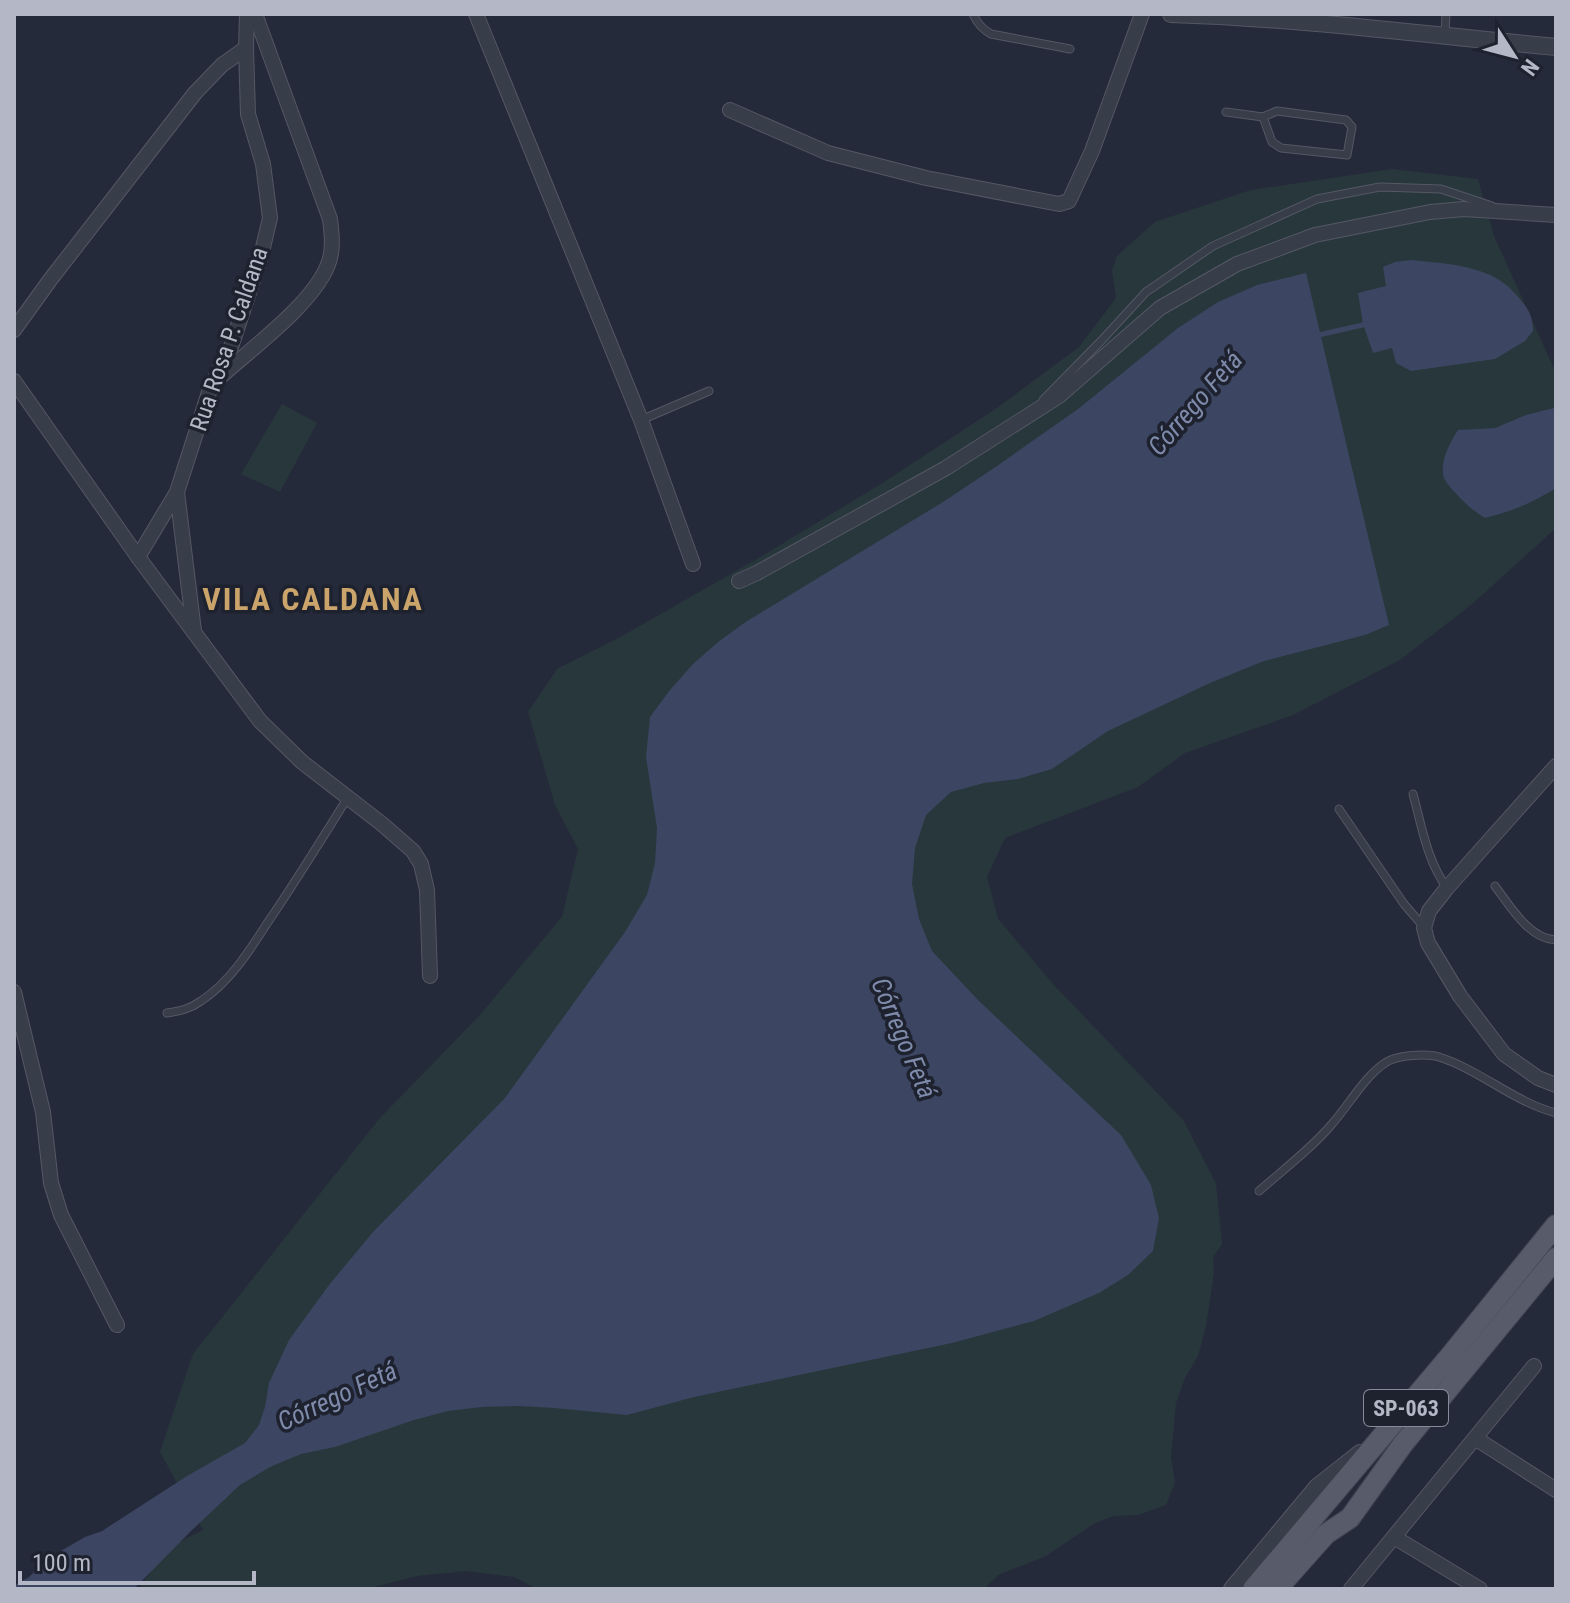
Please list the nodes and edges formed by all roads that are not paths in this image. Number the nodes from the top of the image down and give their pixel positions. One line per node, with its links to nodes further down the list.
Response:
1 (247, 14): 10 (street, Rua Rosa P. Caldana)
2 (255, 14): 19 (street)
3 (476, 14): 22 (street)
4 (973, 14): 11 (lane)
5 (1142, 14): 12 (street)
6 (1171, 14): 8 (street)
7 (1446, 14): 8 (lane)
8 (1445, 36): 9 (street)
9 (1556, 47)
10 (246, 48): 17 (street); 19 (street, Rua Rosa P. Caldana)
11 (1070, 49)
12 (730, 110)
13 (1226, 112): 14 (lane)
14 (1263, 117): 14 (lane)
15 (1509, 212): 16 (street); 21 (street); 21 (lane)
16 (1556, 215)
17 (14, 330)
18 (14, 381): 24 (street)
19 (211, 386): 23 (street, Rua Rosa P. Caldana)
20 (709, 391): 22 (lane)
21 (1027, 416): 26 (street)
22 (641, 420): 25 (street)
23 (177, 492): 24 (street, Rua Rosa P. Caldana); 27 (street)
24 (138, 557): 27 (street)
25 (693, 564)
26 (739, 581)
27 (195, 634): 30 (street)
28 (1556, 766): 33 (street)
29 (1413, 794): 33 (lane)
30 (348, 797): 36 (street); 38 (lane)
31 (1339, 809): 34 (lane)
32 (1495, 886): 35 (lane)
33 (1447, 888): 34 (street)
34 (1424, 928): 39 (street)
35 (1556, 940)
36 (430, 976)
37 (14, 992): 44 (street)
38 (167, 1013)
39 (1556, 1085)
40 (1556, 1113): 41 (lane)
41 (1259, 1191)
42 (1556, 1225): 46 (main road, SP-063)
43 (1556, 1258): 49 (main road, SP-063)
44 (117, 1325)
45 (1534, 1366): 47 (street)
46 (1386, 1432): 51 (street); 52 (main road, SP-063)
47 (1475, 1438): 48 (street); 50 (street)
48 (1556, 1490)
49 (1350, 1518): 53 (main road, SP-063); 54 (main road)
50 (1394, 1537): 55 (street); 56 (street)
51 (1232, 1589)
52 (1253, 1589)
53 (1277, 1589)
54 (1292, 1589)
55 (1351, 1589)
56 (1480, 1589)

